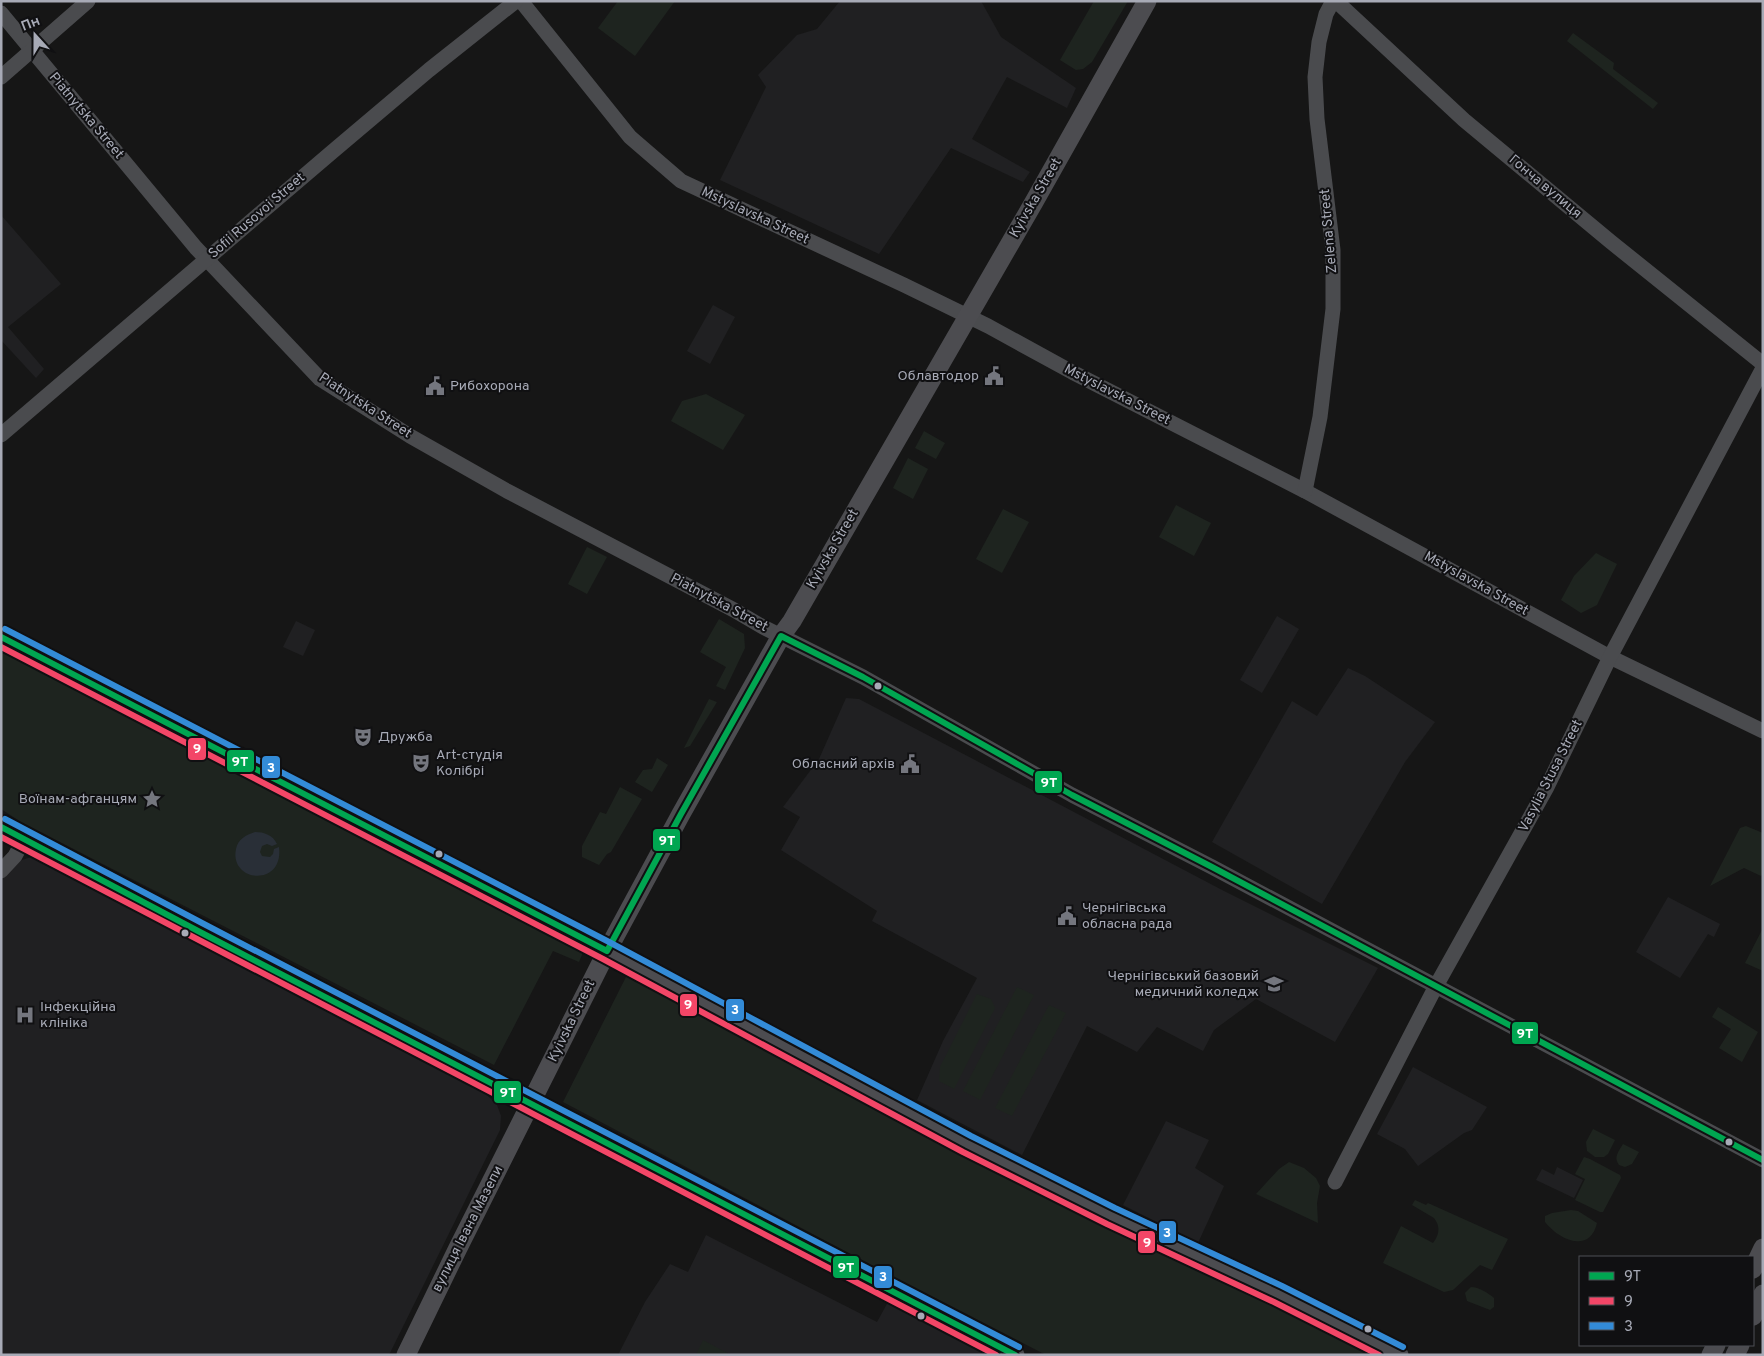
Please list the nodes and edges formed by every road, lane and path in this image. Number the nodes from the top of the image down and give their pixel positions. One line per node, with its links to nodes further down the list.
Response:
1 (88, 1): 7 (street)
2 (516, 1): 9 (street, Sofii Rusovoi Street)
3 (521, 1): 10 (street, Mstyslavska Street)
4 (1148, 1): 10 (main road, Kyivska Street)
5 (1335, 1): 11 (street, Гонча вулиця); 14 (street, Zelena Street)
6 (1, 13): 7 (street, Piatnytska Street)
7 (31, 50): 8 (street); 9 (street, Piatnytska Street)
8 (1, 77)
9 (207, 259): 13 (street, Sofii Rusovoi Street); 15 (street, Piatnytska Street)
10 (967, 316): 14 (street, Mstyslavska Street); 15 (main road, Kyivska Street)
11 (1763, 364)
12 (1763, 368): 17 (street, Vasylia Stusa Street)
13 (1, 435)
14 (1305, 491): 17 (street, Mstyslavska Street)
15 (781, 636): 22 (main road, Kyivska Street); 23 (street, Piatnytska Street)
16 (1, 637): 22 (main road)
17 (1610, 657): 18 (street, Mstyslavska Street); 23 (street, Vasylia Stusa Street)
18 (1763, 732)
19 (1, 827): 20 (main road)
20 (24, 839): 21 (street); 24 (main road)
21 (1, 871)
22 (607, 951): 24 (main road, Kyivska Street); 33 (main road)
23 (1436, 986): 25 (street, Piatnytska Street); 26 (street, Vasylia Stusa Street)
24 (531, 1103): 31 (main road, вулиця Івана Мазепи); 32 (main road)
25 (1763, 1160)
26 (1335, 1182)
27 (1763, 1248): 28 (main road)
28 (1754, 1267)
29 (1763, 1294): 30 (main road)
30 (1754, 1314)
31 (406, 1355)
32 (1015, 1355)
33 (1399, 1355)

